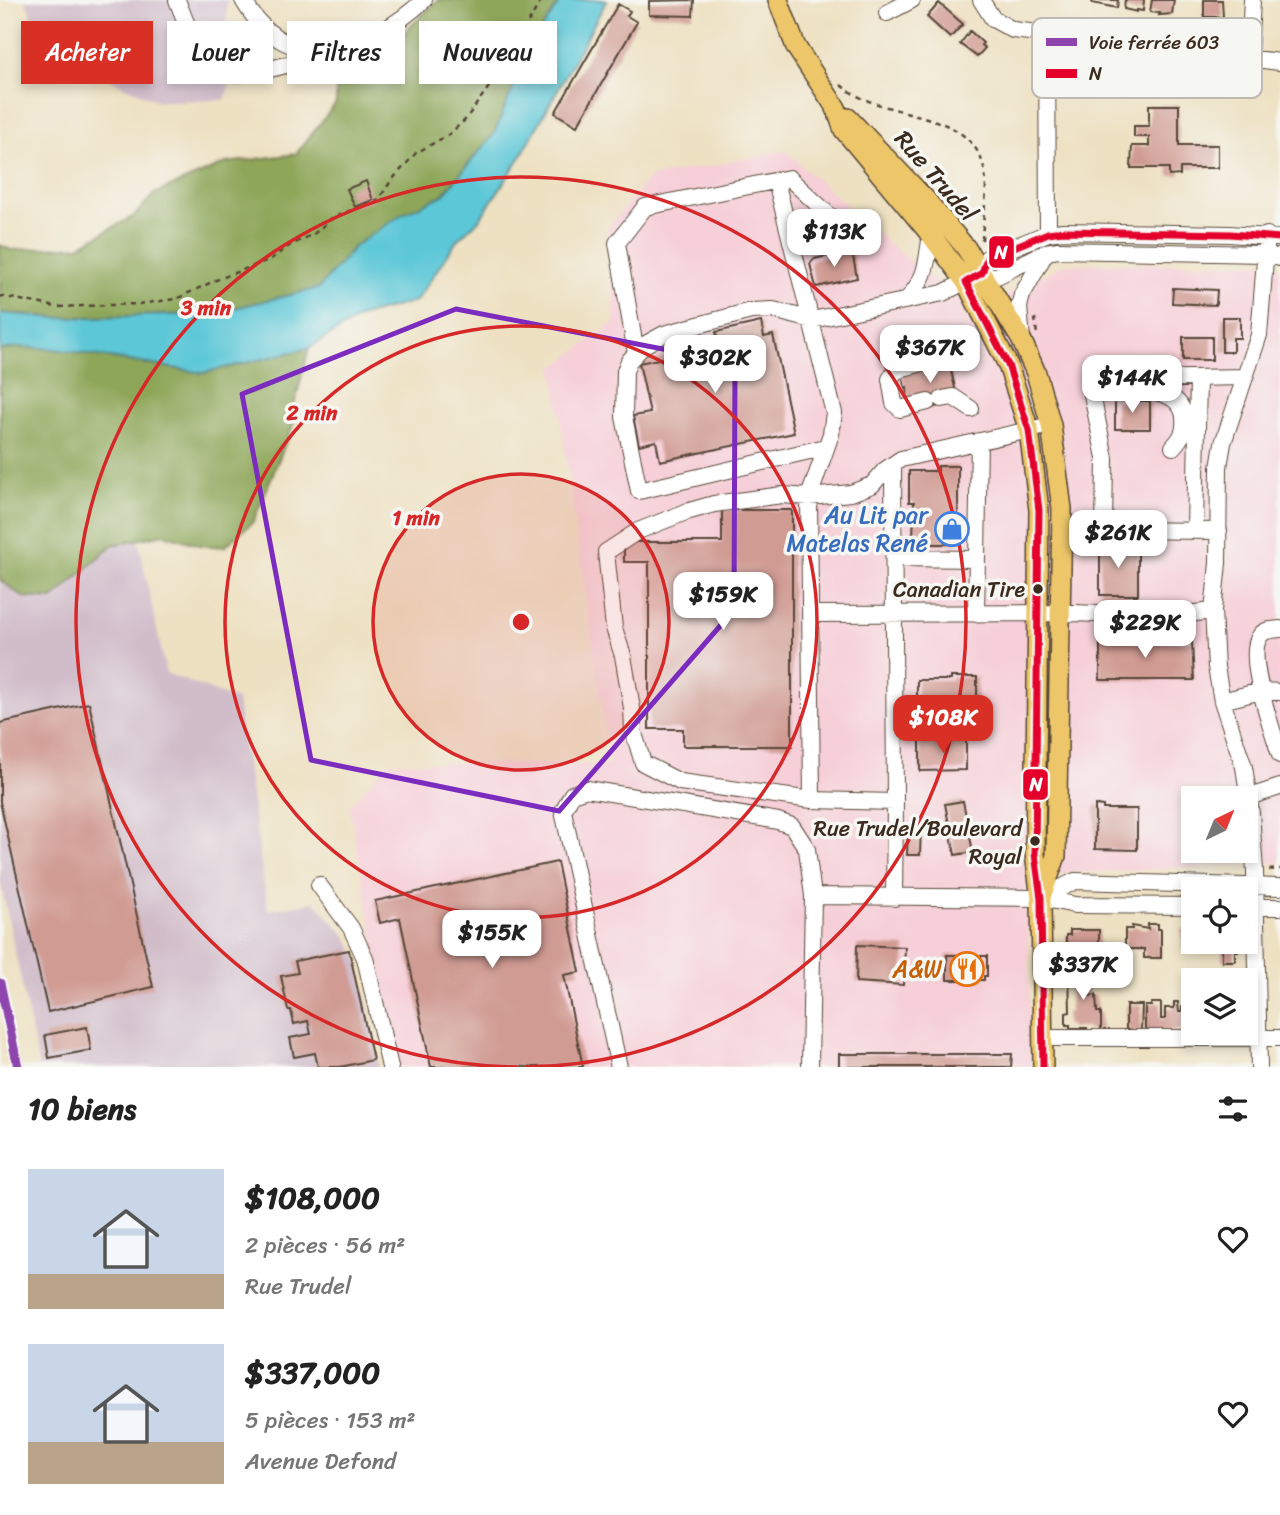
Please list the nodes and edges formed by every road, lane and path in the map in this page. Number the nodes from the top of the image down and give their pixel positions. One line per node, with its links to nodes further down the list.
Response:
1 (177, 0): 16 (street)
2 (424, 0): 11 (street)
3 (541, 0): 29 (path)
4 (778, 0): 19 (main road, Rue Trudel)
5 (912, 0): 9 (street)
6 (981, 0): 12 (street)
7 (1252, 0): 10 (street)
8 (251, 4): 13 (street)
9 (887, 13)
10 (1251, 18)
11 (399, 21)
12 (1032, 33)
13 (287, 43)
14 (1262, 60): 15 (street)
15 (1280, 62)
16 (287, 65)
17 (838, 82): 25 (path)
18 (1047, 98): 22 (street)
19 (836, 108): 23 (main road, Rue Trudel); 28 (main road, Rue Trudel)
20 (776, 181): 21 (street); 31 (street); 34 (street)
21 (842, 227)
22 (1048, 233): 24 (street); 28 (street)
23 (930, 234): 28 (main road, Rue Trudel); 30 (street)
24 (1273, 237): 27 (street)
25 (983, 250)
26 (1046, 252): 27 (street); 28 (street); 32 (street)
27 (1273, 256): 35 (street)
28 (974, 278): 30 (street); 32 (main road, Rue Trudel); 40 (main road, Rue Trudel)
29 (0, 296)
30 (907, 300): 31 (street)
31 (812, 320): 34 (street); 42 (street)
32 (1022, 342): 39 (main road, Rue Trudel)
33 (970, 351): 38 (street)
34 (636, 353): 42 (street)
35 (1244, 377): 36 (street); 47 (street)
36 (1198, 378): 37 (street); 46 (street)
37 (1092, 394): 43 (street); 46 (street)
38 (971, 409)
39 (1051, 425): 40 (street); 51 (main road, Rue Trudel)
40 (1029, 430): 41 (street); 55 (main road, Rue Trudel)
41 (979, 441): 44 (street); 49 (street)
42 (826, 447): 45 (street)
43 (1174, 447)
44 (893, 465): 45 (street); 48 (street)
45 (809, 496): 52 (street); 64 (street)
46 (1195, 530): 47 (street)
47 (1219, 531): 50 (street)
48 (894, 558): 49 (street); 53 (street)
49 (977, 559): 54 (street)
50 (1213, 611): 51 (street); 59 (street)
51 (1061, 613): 55 (street); 72 (main road, Rue Trudel)
52 (810, 614): 53 (street); 64 (street)
53 (894, 614): 54 (street); 65 (street)
54 (976, 614): 55 (street)
55 (1038, 614): 72 (main road, Rue Trudel)
56 (1280, 629): 57 (street)
57 (1261, 691): 58 (street); 59 (street); 60 (street)
58 (1280, 692)
59 (1222, 701): 61 (street)
60 (1280, 755)
61 (1247, 786)
62 (1280, 787): 63 (street)
63 (1258, 794)
64 (812, 800): 65 (street)
65 (895, 802): 71 (street)
66 (319, 885): 80 (street)
67 (1181, 885): 72 (street)
68 (1280, 887): 69 (street)
69 (1258, 888)
70 (813, 896): 71 (street); 81 (street); 82 (street)
71 (894, 898): 72 (street)
72 (1041, 898): 73 (street); 76 (main road, Rue Trudel)
73 (1181, 906)
74 (1258, 907): 75 (street)
75 (1280, 907)
76 (1043, 1038): 77 (street); 83 (main road, Rue Trudel)
77 (1181, 1038)
78 (1258, 1038): 79 (street); 84 (street)
79 (1280, 1038)
80 (390, 1067)
81 (620, 1067)
82 (810, 1067)
83 (1044, 1067)
84 (1259, 1067)

